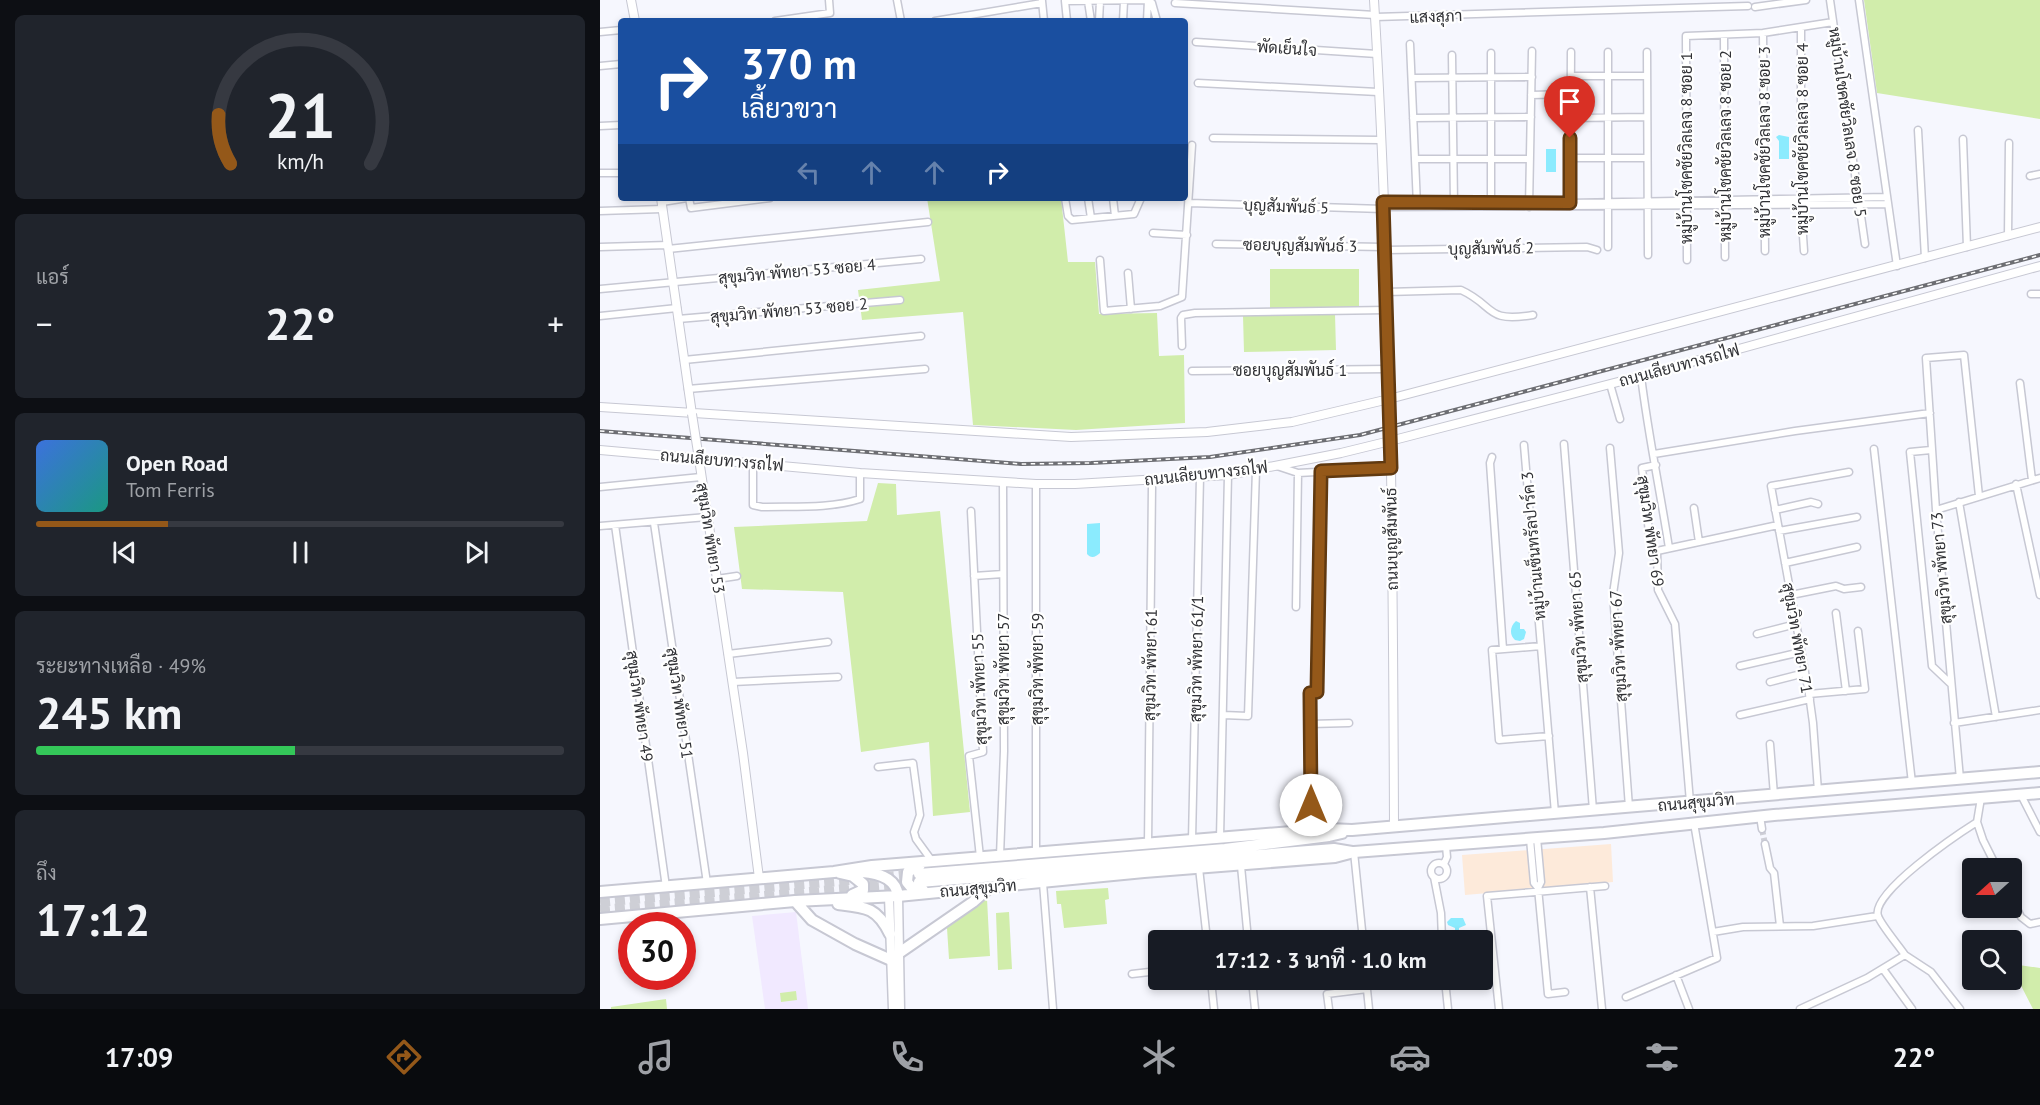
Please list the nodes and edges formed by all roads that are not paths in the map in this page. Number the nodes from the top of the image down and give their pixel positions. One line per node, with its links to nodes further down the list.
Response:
1 (632, 0): 17 (street)
2 (829, 0): 18 (street)
3 (897, 0): 19 (street)
4 (1093, 0): 13 (street); 14 (street)
5 (1124, 0): 6 (street); 14 (street); 25 (street)
6 (1148, 0): 26 (street); 27 (street)
7 (1374, 0): 16 (street, ถนนบุญสัมพันธ์)
8 (1806, 0): 16 (street, แสงสุภา)
9 (1830, 0): 28 (street, หมู่บ้านโชคชัยวิลเลจ 8 ซอย 5)
10 (1859, 0): 88 (street)
11 (1042, 1): 20 (street); 21 (street)
12 (1065, 1): 13 (street); 22 (street)
13 (1088, 1): 23 (street)
14 (1100, 1): 24 (street)
15 (1175, 3): 16 (street, แสงสุภา)
16 (1375, 16): 41 (street, ถนนบุญสัมพันธ์)
17 (635, 18)
18 (796, 18)
19 (900, 18)
20 (951, 18)
21 (1044, 18)
22 (1067, 18)
23 (1091, 18)
24 (1100, 18)
25 (1123, 18)
26 (1147, 18)
27 (1156, 18)
28 (1833, 22): 29 (street); 90 (street, หมู่บ้านโชคชัยวิลเลจ 8 ซอย 5)
29 (1801, 27): 32 (street); 89 (street, หมู่บ้านโชคชัยวิลเลจ 8 ซอย 4)
30 (618, 30): 31 (street)
31 (600, 32)
32 (1763, 33): 33 (street); 94 (street, หมู่บ้านโชคชัยวิลเลจ 8 ซอย 3)
33 (1724, 35): 93 (street, หมู่บ้านโชคชัยวิลเลจ 8 ซอย 2); 99 (street, หมู่บ้านโชคชัยวิลเลจ 8 ซอย 1)
34 (1196, 42): 41 (street, พัดเย็นใจ)
35 (1410, 44): 51 (street)
36 (1532, 51): 50 (street)
37 (1571, 52): 46 (street)
38 (1608, 52): 47 (street)
39 (1647, 52): 48 (street)
40 (1491, 53): 49 (street)
41 (1377, 54): 53 (street, ถนนบุญสัมพันธ์)
42 (1452, 55): 45 (street)
43 (618, 64): 44 (street)
44 (600, 66)
45 (1452, 76): 49 (street); 51 (street); 56 (street)
46 (1571, 76): 47 (street); 55 (street)
47 (1608, 76): 48 (street); 58 (street)
48 (1647, 76): 59 (street)
49 (1491, 77): 50 (street); 61 (street)
50 (1532, 77): 54 (street)
51 (1412, 78): 60 (street)
52 (1198, 83): 53 (street)
53 (1378, 92): 68 (street, ถนนบุญสัมพันธ์)
54 (1531, 94): 55 (street); 57 (street)
55 (1570, 94): 62 (street)
56 (1452, 117): 60 (street); 61 (street); 71 (street)
57 (1531, 117): 61 (street); 77 (street)
58 (1608, 117): 59 (street); 62 (street); 73 (street)
59 (1647, 117): 74 (street)
60 (1413, 118): 75 (street)
61 (1491, 118): 76 (street)
62 (1570, 118): 72 (street)
63 (618, 125): 64 (street)
64 (600, 126)
65 (1918, 130): 124 (street)
66 (1212, 138): 68 (street)
67 (1963, 139): 117 (street)
68 (1380, 140): 103 (street, ถนนบุญสัมพันธ์)
69 (2009, 143): 111 (street)
70 (1192, 146): 92 (street)
71 (1453, 158): 75 (street); 76 (street); 96 (street)
72 (1570, 158): 73 (street); 102 (street)
73 (1609, 158): 74 (street); 97 (street)
74 (1647, 158): 98 (street)
75 (1415, 159): 95 (street)
76 (1491, 159): 77 (street); 100 (street)
77 (1530, 159): 101 (street)
78 (600, 173): 79 (street)
79 (618, 173)
80 (2040, 174): 81 (street)
81 (2030, 176)
82 (689, 201): 83 (street)
83 (746, 201)
84 (1066, 201): 106 (street)
85 (1088, 201): 106 (street)
86 (1113, 201): 105 (street)
87 (1138, 201): 105 (street)
88 (1887, 201): 90 (street, บุญสัมพันธ์ 5); 128 (street)
89 (1801, 202): 90 (street, บุญสัมพันธ์ 5); 94 (street, บุญสัมพันธ์ 5); 121 (street, หมู่บ้านโชคชัยวิลเลจ 8 ซอย 4)
90 (1859, 202): 113 (street, หมู่บ้านโชคชัยวิลเลจ 8 ซอย 5)
91 (662, 203): 104 (street); 115 (street, สุขุมวิท พัทยา 53)
92 (1189, 203): 103 (street, บุญสัมพันธ์ 5); 110 (street)
93 (1724, 203): 94 (street, บุญสัมพันธ์ 5); 99 (street, บุญสัมพันธ์ 5); 123 (street, หมู่บ้านโชคชัยวิลเลจ 8 ซอย 2)
94 (1763, 203): 120 (street, หมู่บ้านโชคชัยวิลเลจ 8 ซอย 3)
95 (1417, 204): 96 (street, บุญสัมพันธ์ 5); 103 (street, บุญสัมพันธ์ 5)
96 (1454, 204): 100 (street, บุญสัมพันธ์ 5)
97 (1609, 204): 98 (street, บุญสัมพันธ์ 5); 102 (street, บุญสัมพันธ์ 5); 116 (street)
98 (1646, 204): 99 (street, บุญสัมพันธ์ 5); 122 (street)
99 (1685, 204): 127 (street, หมู่บ้านโชคชัยวิลเลจ 8 ซอย 1)
100 (1491, 205): 101 (street, บุญสัมพันธ์ 5)
101 (1529, 205): 102 (street, บุญสัมพันธ์ 5)
102 (1570, 205)
103 (1383, 206): 118 (street, ถนนบุญสัมพันธ์)
104 (600, 211)
105 (1115, 216): 106 (street)
106 (1091, 218)
107 (928, 222): 115 (street)
108 (2040, 227): 111 (street)
109 (1153, 233): 110 (street)
110 (1186, 235): 138 (street)
111 (2008, 236): 117 (street)
112 (1216, 244): 118 (street, ซอยบุญสัมพันธ์ 3)
113 (1865, 244)
114 (600, 247): 115 (street)
115 (668, 247): 131 (street, สุขุมวิท พัทยา 53)
116 (1608, 247)
117 (1967, 247): 124 (street)
118 (1385, 248): 119 (street, บุญสัมพันธ์ 2); 133 (street, ถนนบุญสัมพันธ์)
119 (1597, 250)
120 (1765, 251)
121 (1804, 251)
122 (1648, 255)
123 (1725, 256)
124 (1925, 258): 128 (street)
125 (921, 259): 131 (street, สุขุมวิท พัทยา 53 ซอย 4)
126 (1100, 260): 138 (street)
127 (1687, 260)
128 (1897, 266): 153 (street)
129 (2040, 266): 149 (street, ถนนเลียบทางรถไฟ)
130 (1128, 273): 138 (street)
131 (673, 282): 132 (street, สุขุมวิท พัทยา 53 ซอย 4); 137 (street, สุขุมวิท พัทยา 53)
132 (600, 289)
133 (1386, 292): 139 (street, ถนนบุญสัมพันธ์); 140 (street)
134 (2031, 294): 135 (street)
135 (2040, 294)
136 (900, 300): 142 (street, สุขุมวิท พัทยา 53 ซอย 2)
137 (677, 308): 141 (street); 142 (street, สุขุมวิท พัทยา 53)
138 (1131, 309)
139 (1387, 310): 144 (street); 147 (street, ถนนบุญสัมพันธ์)
140 (1533, 315)
141 (600, 316)
142 (678, 319): 145 (street, สุขุมวิท พัทยา 53)
143 (921, 336): 145 (street)
144 (1182, 346)
145 (684, 360): 152 (street, สุขุมวิท พัทยา 53)
146 (925, 369): 152 (street)
147 (1388, 369): 148 (street, ซอยบุญสัมพันธ์ 1); 153 (street, ถนนบุญสัมพันธ์)
148 (1192, 371)
149 (1641, 376): 151 (street, ถนนเลียบทางรถไฟ); 165 (street, สุขุมวิท พัทยา 69)
150 (2020, 383): 181 (street)
151 (1610, 384): 157 (street); 158 (street, ถนนเลียบทางรถไฟ)
152 (688, 389): 156 (street, สุขุมวิท พัทยา 53)
153 (1389, 399): 156 (street); 158 (street, ถนนบุญสัมพันธ์)
154 (600, 407): 156 (street)
155 (1929, 413): 164 (street, สุขุมวิท พัทยา 73); 165 (street); 187 (street, สุขุมวิท พัทยา 73)
156 (692, 414): 167 (street, สุขุมวิท พัทยา 53, bridge)
157 (1620, 419)
158 (1390, 441): 170 (street, ถนนเลียบทางรถไฟ); 171 (street, ถนนบุญสัมพันธ์)
159 (1564, 444): 250 (street, สุขุมวิท พัทยา 65)
160 (1524, 445): 218 (street, หมู่บ้านเซ็นทรัลปาร์ค 3)
161 (1610, 448): 249 (street, สุขุมวิท พัทยา 67)
162 (1874, 449): 242 (street)
163 (600, 450): 167 (street, ถนนเลียบทางรถไฟ)
164 (1931, 450): 192 (street, สุขุมวิท พัทยา 73); 227 (street)
165 (1654, 454): 169 (street, สุขุมวิท พัทยา 69)
166 (1492, 457): 219 (street)
167 (699, 459): 168 (street, ถนนเลียบทางรถไฟ); 178 (street, สุขุมวิท พัทยา 53)
168 (753, 463): 174 (street, ถนนเลียบทางรถไฟ); 174 (street)
169 (1656, 465): 202 (street); 203 (street, สุขุมวิท พัทยา 69)
170 (1277, 466): 172 (street, ถนนเลียบทางรถไฟ); 176 (street)
171 (1391, 468): 173 (street); 256 (street, ถนนบุญสัมพันธ์)
172 (1256, 470): 177 (street, ถนนเลียบทางรถไฟ); 231 (street)
173 (1321, 471): 176 (street); 236 (street)
174 (860, 472): 182 (street, ถนนเลียบทางรถไฟ)
175 (1849, 472): 191 (street, สุขุมวิท พัทยา 71)
176 (1298, 473): 212 (street)
177 (1228, 475): 179 (street, ถนนเลียบทางรถไฟ); 231 (street)
178 (701, 477): 185 (street); 194 (street, สุขุมวิท พัทยา 53)
179 (1200, 477): 183 (street, ถนนเลียบทางรถไฟ); 263 (street, สุขุมวิท พัทยา 61/1)
180 (2040, 478): 181 (street)
181 (2032, 480): 184 (street)
182 (1003, 482): 183 (street, ถนนเลียบทางรถไฟ); 205 (street, สุขุมวิท พัทยา 57)
183 (1036, 484): 268 (street, สุขุมวิท พัทยา 59)
184 (2016, 484): 187 (street); 211 (street)
185 (600, 487)
186 (1152, 487): 264 (street, สุขุมวิท พัทยา 61)
187 (1979, 496): 188 (street)
188 (1959, 502): 192 (street); 233 (street)
189 (1818, 504): 191 (street)
190 (1694, 508): 200 (street)
191 (1776, 510): 199 (street, สุขุมวิท พัทยา 71)
192 (1935, 510): 227 (street, สุขุมวิท พัทยา 73)
193 (971, 511): 207 (street, สุขุมวิท พัทยา 55)
194 (707, 517): 196 (street); 208 (street, สุขุมวิท พัทยา 53)
195 (1857, 518): 199 (street)
196 (654, 523): 197 (street); 282 (street, สุขุมวิท พัทยา 51)
197 (615, 525): 198 (street); 285 (street, สุขุมวิท พัทยา 49)
198 (600, 526)
199 (1779, 528): 200 (street); 204 (street, สุขุมวิท พัทยา 71)
200 (1699, 542): 202 (street)
201 (1857, 547): 204 (street)
202 (1670, 548): 203 (street)
203 (1657, 551): 248 (street, สุขุมวิท พัทยา 69)
204 (1785, 563): 210 (street, สุขุมวิท พัทยา 71)
205 (1003, 574): 207 (street); 269 (street, สุขุมวิท พัทยา 57)
206 (738, 576): 208 (street)
207 (974, 576): 270 (street, สุขุมวิท พัทยา 55)
208 (717, 579): 221 (street, สุขุมวิท พัทยา 53)
209 (1861, 587): 210 (street)
210 (1791, 595): 214 (street, สุขุมวิท พัทยา 71)
211 (2040, 596)
212 (1296, 607)
213 (1836, 613): 228 (street)
214 (1796, 624): 216 (street); 220 (street, สุขุมวิท พัทยา 71)
215 (1858, 631): 228 (street)
216 (1758, 634)
217 (828, 642): 221 (street)
218 (1541, 646): 219 (street); 237 (street, หมู่บ้านเซ็นทรัลปาร์ค 3)
219 (1503, 649): 237 (street)
220 (1801, 652): 222 (street); 223 (street, สุขุมวิท พัทยา 71)
221 (728, 654): 225 (street, สุขุมวิท พัทยา 53)
222 (1740, 666)
223 (1805, 673): 226 (street); 229 (street, สุขุมวิท พัทยา 71)
224 (838, 677): 225 (street)
225 (732, 682): 279 (street, สุขุมวิท พัทยา 53)
226 (1770, 682)
227 (1951, 685): 235 (street, สุขุมวิท พัทยา 73)
228 (1846, 691): 229 (street)
229 (1809, 697): 232 (street); 243 (street, สุขุมวิท พัทยา 71)
230 (2040, 710): 233 (street)
231 (1223, 715): 261 (street)
232 (1740, 715)
233 (1996, 717): 235 (street)
234 (1349, 723): 236 (street)
235 (1954, 723): 241 (street, สุขุมวิท พัทยา 73)
236 (1310, 724): 259 (street)
237 (1549, 736): 251 (street, หมู่บ้านเซ็นทรัลปาร์ค 3)
238 (1770, 744): 245 (street)
239 (878, 767): 272 (street)
240 (2040, 772): 241 (highway, ถนนสุขุมวิท)
241 (1960, 779): 242 (highway, ถนนสุขุมวิท)
242 (1912, 783): 243 (highway, ถนนสุขุมวิท)
243 (1818, 791): 245 (highway, ถนนสุขุมวิท)
244 (2040, 793): 246 (highway, ถนนสุขุมวิท)
245 (1779, 795): 248 (highway, ถนนสุขุมวิท); 252 (highway)
246 (2021, 795): 247 (highway, ถนนสุขุมวิท); 260 (street)
247 (1981, 798): 252 (highway, ถนนสุขุมวิท); 254 (street)
248 (1690, 803): 249 (highway, ถนนสุขุมวิท)
249 (1629, 807): 250 (highway, ถนนสุขุมวิท)
250 (1593, 810): 251 (highway, ถนนสุขุมวิท)
251 (1556, 813): 256 (highway, ถนนสุขุมวิท)
252 (1786, 814): 253 (highway, ถนนสุขุมวิท)
253 (1760, 816): 255 (highway, ถนนสุขุมวิท); 257 (street)
254 (1977, 822): 271 (street); 295 (street)
255 (1694, 824): 262 (highway, ถนนสุขุมวิท); 304 (street)
256 (1394, 826): 258 (highway, ถนนสุขุมวิท)
257 (1762, 829)
258 (1352, 830): 259 (highway, ถนนสุขุมวิท); 267 (highway, ถนนสุขุมวิท)
259 (1311, 831): 261 (highway, ถนนสุขุมวิท)
260 (2040, 832)
261 (1220, 838): 263 (highway, ถนนสุขุมวิท)
262 (1533, 838): 266 (highway, ถนนสุขุมวิท); 288 (street)
263 (1192, 840): 264 (highway, ถนนสุขุมวิท)
264 (1148, 844): 268 (highway, ถนนสุขุมวิท)
265 (1765, 844): 299 (street)
266 (1446, 846): 267 (highway, ถนนสุขุมวิท); 274 (street)
267 (1354, 852): 275 (highway, ถนนสุขุมวิท); 302 (street)
268 (1036, 853): 269 (highway, ถนนสุขุมวิท)
269 (1000, 856): 270 (highway, ถนนสุขุมวิท)
270 (980, 858): 272 (highway, ถนนสุขุมวิท)
271 (1992, 858)
272 (931, 862): 273 (highway, ถนนสุขุมวิท); 289 (highway)
273 (909, 864): 277 (highway, ถนนสุขุมวิท); 281 (highway)
274 (1444, 864): 280 (street); 280 (street)
275 (1241, 866): 276 (highway, ถนนสุขุมวิท); 301 (street)
276 (1198, 868): 283 (highway, ถนนสุขุมวิท); 300 (street)
277 (846, 870): 278 (highway, ถนนสุขุมวิท); 281 (highway)
278 (834, 872): 279 (highway, ถนนสุขุมวิท); 292 (highway)
279 (759, 878): 282 (highway, ถนนสุขุมวิท)
280 (1438, 878): 303 (street)
281 (891, 881): 291 (highway)
282 (706, 883): 285 (highway, ถนนสุขุมวิท)
283 (1043, 883): 286 (highway, ถนนสุขุมวิท); 321 (street)
284 (1605, 886): 287 (street)
285 (666, 887): 290 (highway, ถนนสุขุมวิท)
286 (991, 887): 289 (highway, ถนนสุขุมวิท); 307 (highway)
287 (1590, 887): 288 (street); 328 (street)
288 (1538, 890): 317 (street); 327 (street)
289 (933, 892): 291 (highway, ถนนสุขุมวิท)
290 (602, 893)
291 (893, 896): 292 (highway, ถนนสุขุมวิท); 305 (main road); 307 (main road)
292 (838, 899): 294 (highway, ถนนสุขุมวิท)
293 (795, 901): 294 (highway, ถนนสุขุมวิท); 296 (highway, ถนนสุขุมวิท); 307 (highway)
294 (807, 901): 305 (highway)
295 (1877, 916): 299 (street); 306 (street)
296 (602, 917)
297 (2022, 918): 298 (street)
298 (2040, 922)
299 (1780, 926): 304 (street)
300 (1206, 930)
301 (1247, 930)
302 (1362, 930)
303 (1441, 930)
304 (1713, 932): 311 (street)
305 (890, 934): 307 (main road)
306 (1905, 955): 308 (street); 332 (street)
307 (895, 957): 319 (main road); 320 (main road)
308 (1883, 969): 330 (street); 331 (street)
309 (1148, 972): 310 (street)
310 (1132, 974)
311 (1676, 975): 318 (street); 329 (street)
312 (1212, 990): 322 (street)
313 (1253, 990): 323 (street)
314 (1359, 990): 324 (street)
315 (1367, 990): 325 (street)
316 (1446, 990): 326 (street)
317 (1565, 992)
318 (1626, 997)
319 (893, 1009)
320 (900, 1009)
321 (1053, 1009)
322 (1214, 1009)
323 (1255, 1009)
324 (1329, 1009)
325 (1369, 1009)
326 (1448, 1009)
327 (1499, 1009)
328 (1602, 1009)
329 (1689, 1009)
330 (1800, 1009)
331 (1912, 1009)
332 (1960, 1009)

